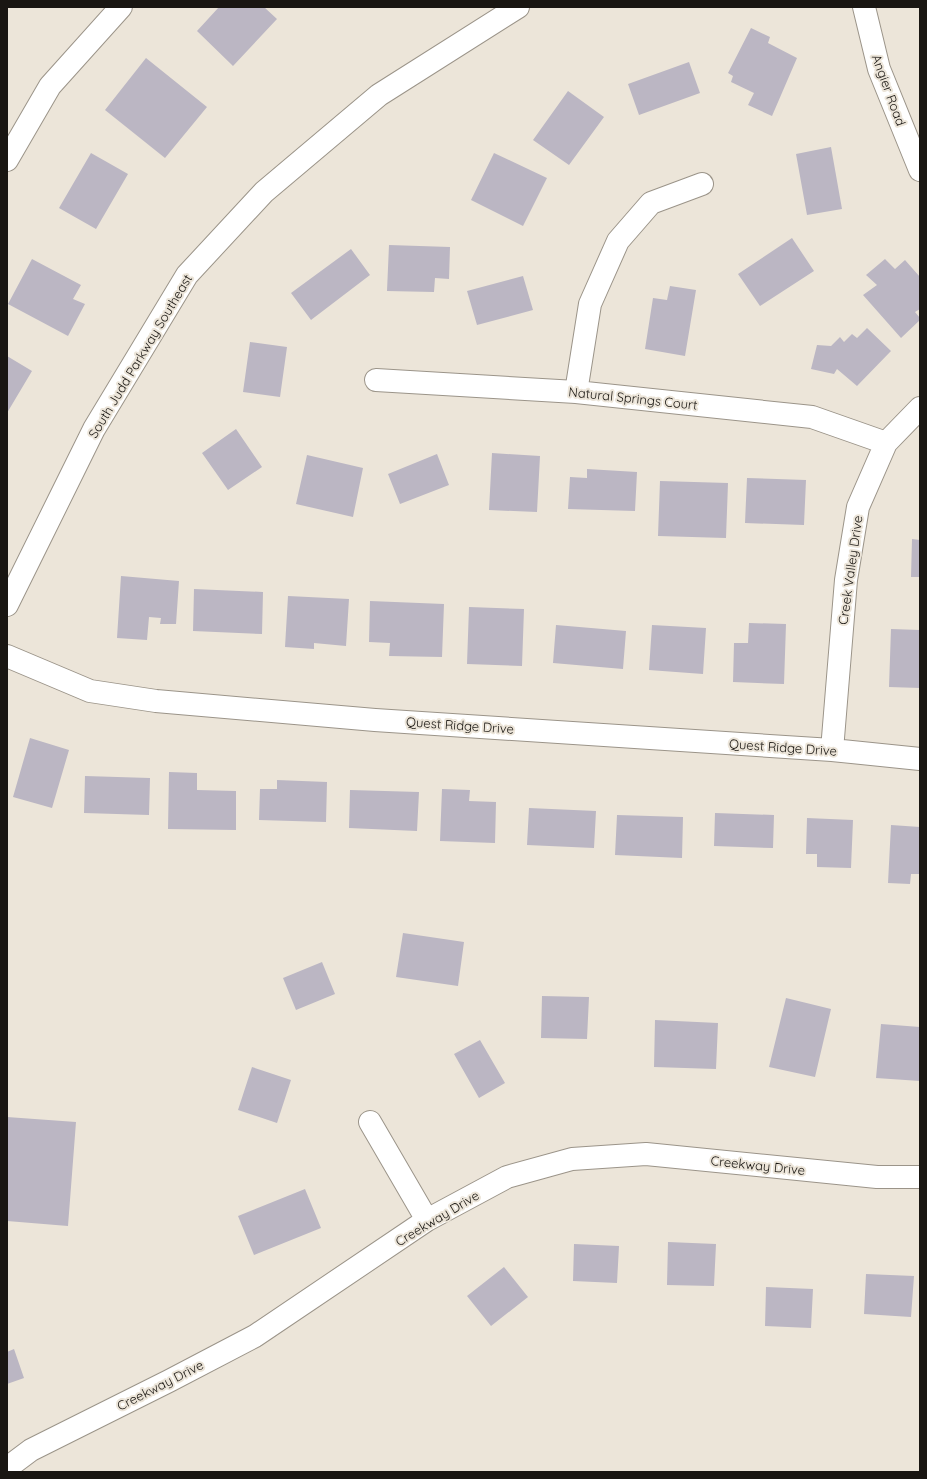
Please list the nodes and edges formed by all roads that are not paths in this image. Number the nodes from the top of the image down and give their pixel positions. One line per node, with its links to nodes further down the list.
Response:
1 (121, 7): 4 (main road)
2 (518, 7): 11 (main road, South Judd Parkway Southeast)
3 (864, 7): 5 (main road, Angier Road)
4 (7, 160)
5 (920, 170)
6 (702, 184): 8 (main road)
7 (376, 380): 8 (main road, Natural Springs Court)
8 (576, 392): 10 (main road, Natural Springs Court)
9 (920, 408): 10 (main road, Creek Valley Drive)
10 (886, 443): 13 (main road, Creek Valley Drive)
11 (7, 605)
12 (7, 656): 13 (main road, Quest Ridge Drive)
13 (832, 750): 14 (main road, Quest Ridge Drive)
14 (920, 760)
15 (370, 1122): 17 (main road)
16 (920, 1177): 17 (main road, Creekway Drive)
17 (427, 1220): 18 (main road, Creekway Drive)
18 (7, 1468)

